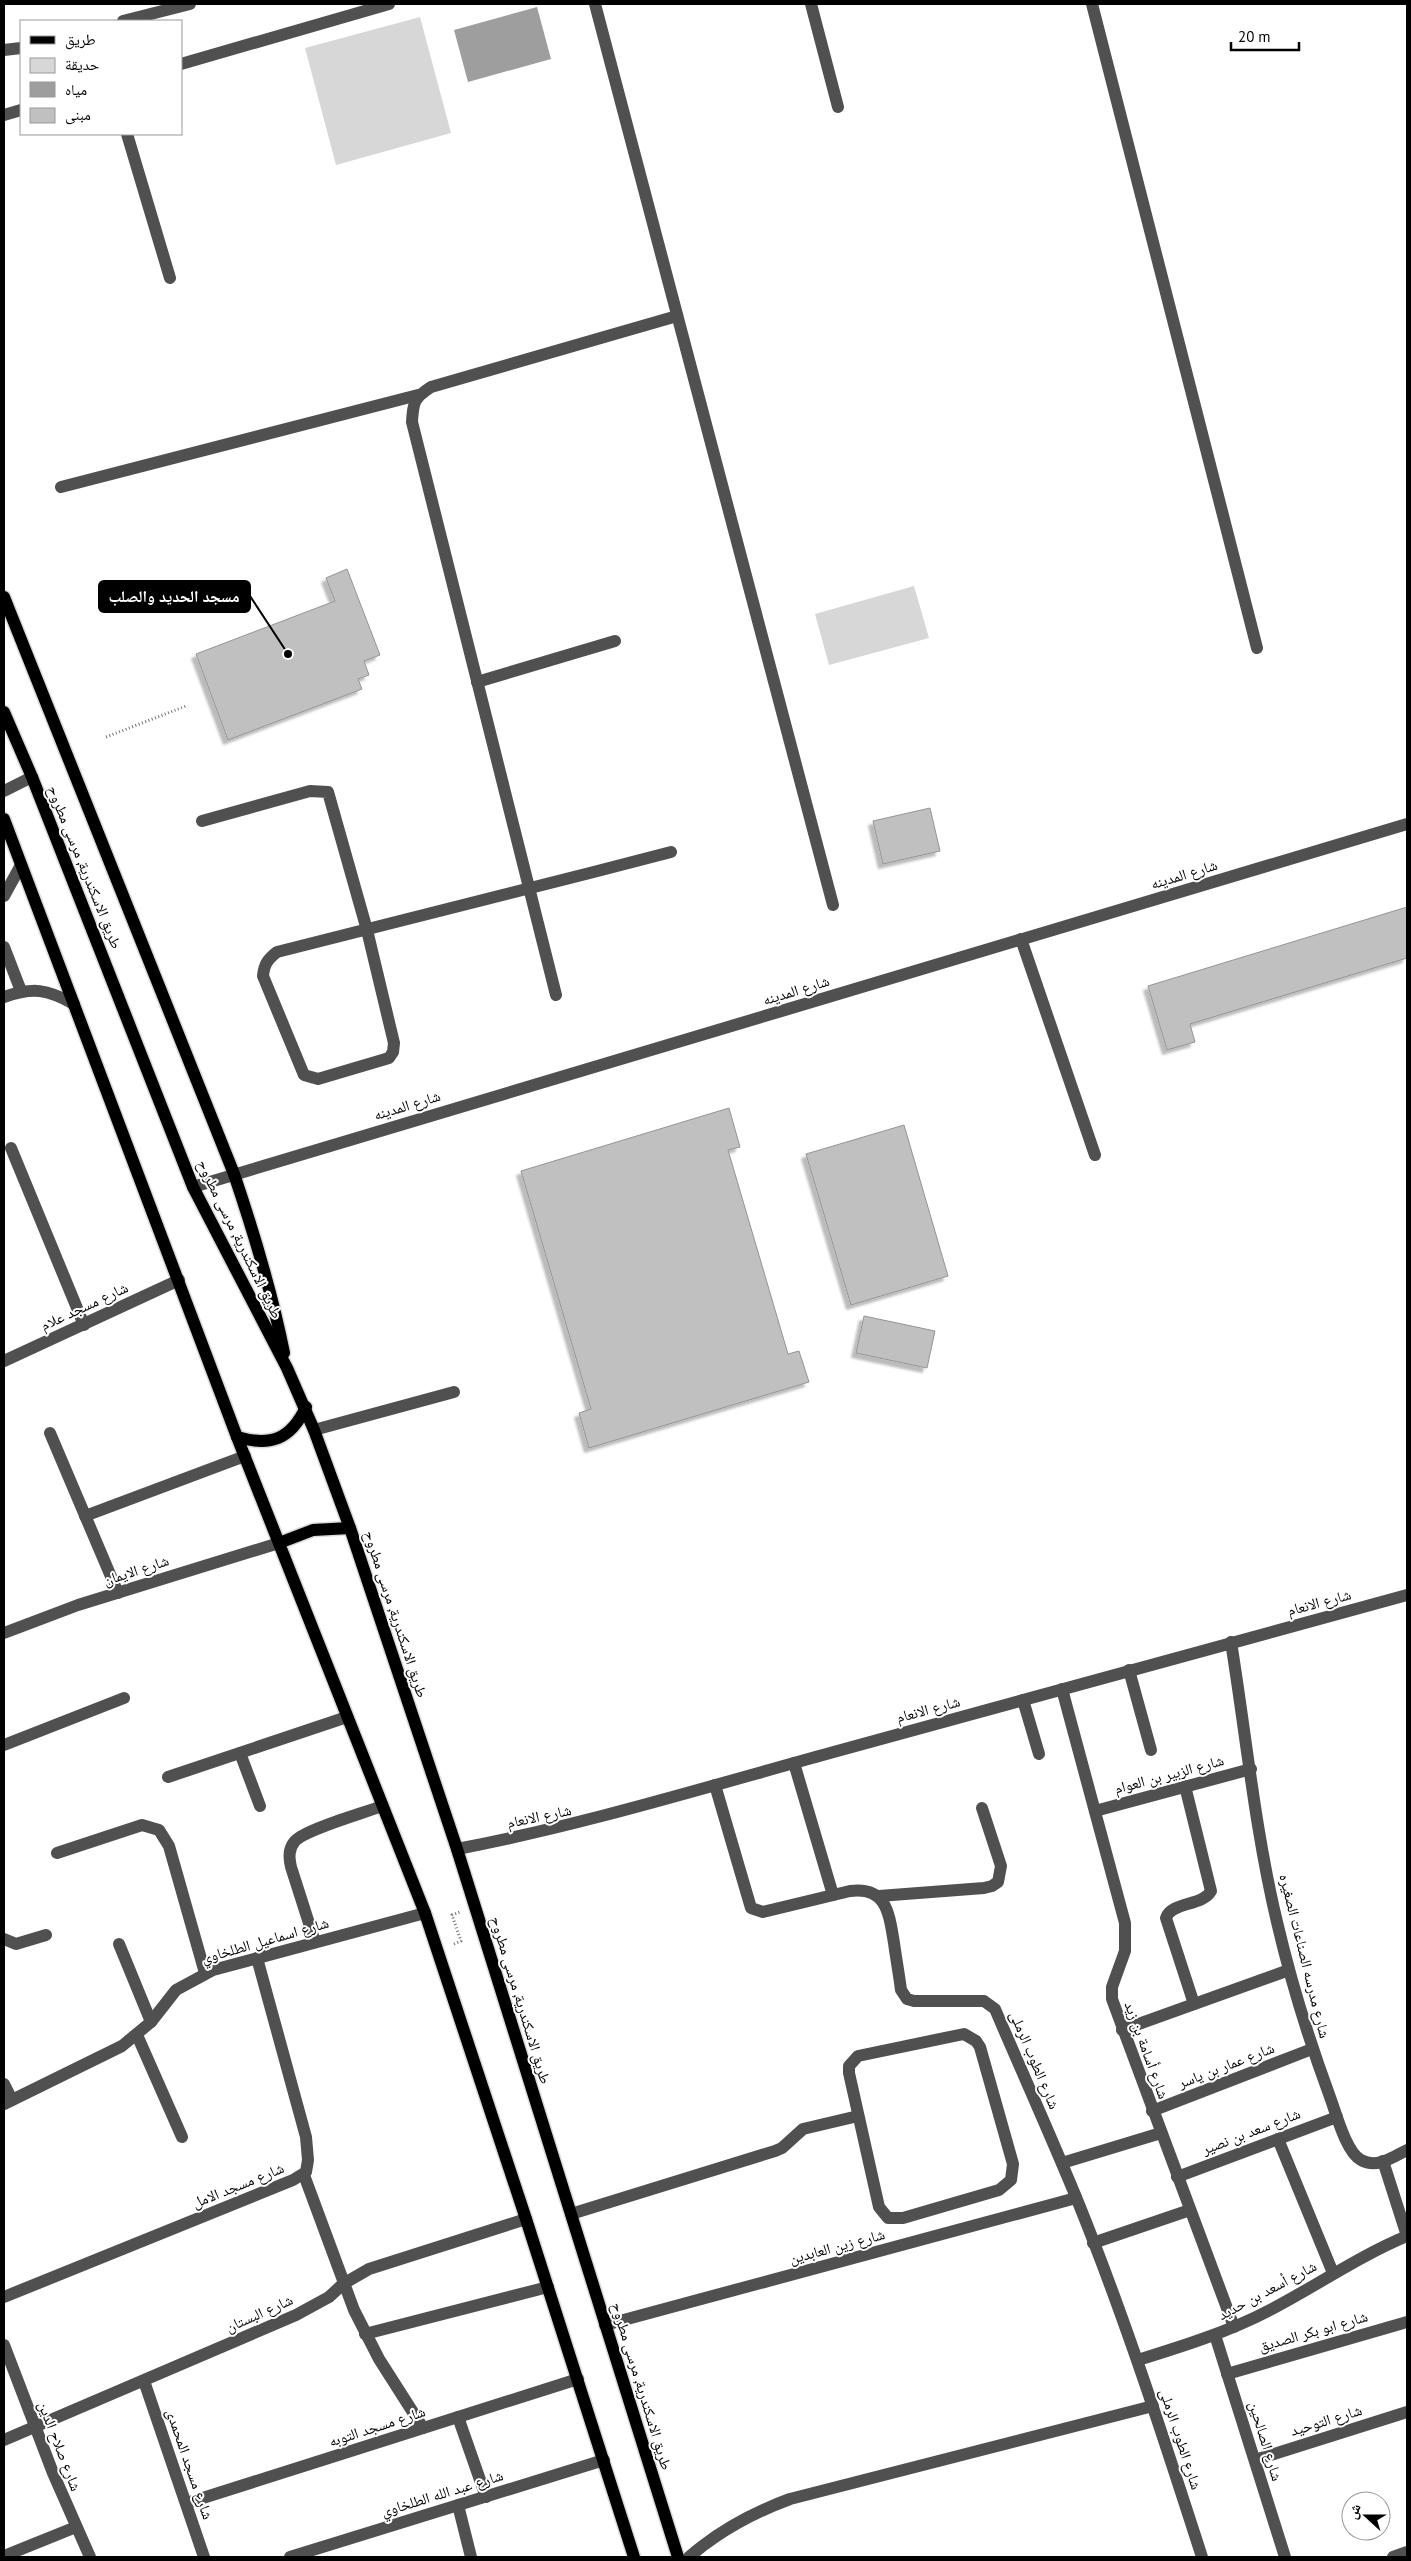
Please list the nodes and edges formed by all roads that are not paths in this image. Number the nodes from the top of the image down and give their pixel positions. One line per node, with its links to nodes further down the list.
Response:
1 (190, 4): 6 (street)
2 (389, 4): 9 (street)
3 (595, 4): 15 (street)
4 (811, 4): 10 (street)
5 (1092, 4): 20 (street)
6 (127, 20)
7 (20, 48): 8 (street)
8 (4, 50)
9 (182, 64)
10 (838, 106)
11 (20, 110): 12 (street)
12 (4, 115)
13 (127, 135): 14 (street)
14 (170, 278)
15 (677, 316): 16 (street); 32 (street)
16 (418, 395): 17 (street); 21 (street)
17 (61, 487)
18 (4, 597): 42 (main road)
19 (615, 641): 21 (street)
20 (1257, 648)
21 (477, 682): 30 (street)
22 (4, 712): 23 (main road, طريق الاسكندرية, مرسى مطروح)
23 (32, 777): 24 (street); 43 (main road, طريق الاسكندرية, مرسى مطروح)
24 (4, 791)
25 (4, 819): 29 (main road)
26 (202, 821): 33 (street)
27 (1407, 824): 34 (street, شارع المدينه)
28 (671, 852): 30 (street)
29 (21, 865): 31 (street); 39 (main road)
30 (530, 889): 33 (street); 37 (street)
31 (4, 896)
32 (833, 905)
33 (367, 930): 33 (street)
34 (1021, 939): 41 (street); 42 (street, شارع المدينه)
35 (4, 947): 36 (street)
36 (21, 992): 38 (street); 39 (street)
37 (556, 995)
38 (4, 997)
39 (74, 1004): 44 (main road)
40 (11, 1148): 45 (street)
41 (1094, 1155)
42 (234, 1174): 43 (street, شارع المدينه); 47 (main road)
43 (194, 1187): 47 (main road, طريق الاسكندرية, مرسى مطروح)
44 (179, 1280): 45 (street, شارع مسجد علام); 52 (main road)
45 (84, 1325): 46 (street, شارع مسجد علام)
46 (4, 1359)
47 (287, 1368): 49 (main road, طريق الاسكندرية, مرسى مطروح)
48 (454, 1392): 50 (street)
49 (306, 1407): 50 (main road, طريق الاسكندرية, مرسى مطروح); 52 (main road)
50 (314, 1430): 55 (main road, طريق الاسكندرية, مرسى مطروح)
51 (50, 1434): 54 (street)
52 (237, 1437): 53 (main road)
53 (245, 1456): 54 (street); 56 (main road)
54 (85, 1516): 57 (street)
55 (350, 1528): 56 (main road); 79 (main road, طريق الاسكندرية, مرسى مطروح)
56 (279, 1543): 57 (street, شارع الايمان); 65 (main road)
57 (118, 1593): 59 (street, شارع الايمان)
58 (1407, 1595): 60 (street, شارع الانعام)
59 (4, 1633)
60 (1231, 1642): 61 (street, شارع الانعام); 71 (street, شارع مدرسه الصناعات الصغيره)
61 (1129, 1670): 62 (street, شارع الانعام); 67 (street)
62 (1062, 1689): 64 (street, شارع الانعام); 78 (street, شارع أسامة بن زيد)
63 (124, 1698): 66 (street)
64 (1023, 1700): 69 (street); 70 (street, شارع الانعام)
65 (347, 1718): 68 (street); 76 (main road)
66 (4, 1744)
67 (1151, 1750)
68 (240, 1753): 72 (street); 75 (street)
69 (1039, 1754)
70 (794, 1763): 73 (street, شارع الانعام); 81 (street)
71 (1251, 1769): 74 (street, شارع الزبير بن العوام); 89 (street, شارع مدرسه الصناعات الصغيره)
72 (168, 1777)
73 (715, 1785): 79 (street, شارع الانعام); 81 (street)
74 (1185, 1786): 78 (street, شارع الزبير بن العوام); 91 (street)
75 (260, 1806)
76 (382, 1806): 83 (main road); 86 (street)
77 (982, 1808): 82 (street)
78 (1095, 1811): 93 (street, شارع أسامة بن زيد)
79 (457, 1849): 111 (main road, طريق الاسكندرية, مرسى مطروح)
80 (57, 1853): 90 (street)
81 (833, 1895): 82 (street)
82 (878, 1896): 106 (street, شارع الطوب الرملى)
83 (425, 1913): 86 (street, شارع اسماعيل الطلخاوي); 112 (main road)
84 (46, 1935): 85 (street)
85 (4, 1940)
86 (315, 1942): 88 (street, شارع اسماعيل الطلخاوي)
87 (119, 1944): 92 (street)
88 (257, 1958): 90 (street, شارع اسماعيل الطلخاوي); 107 (street, شارع مسجد الامل)
89 (1289, 1970): 91 (street); 95 (street, شارع مدرسه الصناعات الصغيره)
90 (205, 1973): 92 (street, شارع اسماعيل الطلخاوي)
91 (1194, 2004): 93 (street)
92 (150, 2022): 94 (street, شارع اسماعيل الطلخاوي)
93 (1122, 2030): 98 (street, شارع أسامة بن زيد)
94 (137, 2035): 97 (street, شارع اسماعيل الطلخاوي); 102 (street)
95 (1312, 2049): 98 (street, شارع عمار بن ياسر); 100 (street, شارع مدرسه الصناعات الصغيره)
96 (4, 2084): 97 (street)
97 (8, 2102)
98 (1152, 2111): 101 (street, شارع أسامة بن زيد)
99 (858, 2116): 99 (street); 111 (street)
100 (1337, 2116): 103 (street, شارع سعد بن نصير); 105 (street, شارع مدرسه الصناعات الصغيره)
101 (1161, 2133): 106 (street); 108 (street, شارع أسامة بن زيد)
102 (182, 2137)
103 (1278, 2139): 108 (street, شارع سعد بن نصير); 115 (street)
104 (1407, 2150): 105 (street)
105 (1383, 2161): 113 (street)
106 (1062, 2163): 109 (street, شارع الطوب الرملى)
107 (304, 2175): 116 (street); 118 (street, شارع مسجد الامل)
108 (1177, 2177): 110 (street, شارع أسامة بن زيد)
109 (1076, 2198): 114 (street, شارع الطوب الرملى); 120 (street, شارع زين العابدين)
110 (1190, 2210): 114 (street); 121 (street, شارع أسامة بن زيد)
111 (571, 2214): 120 (main road, طريق الاسكندرية, مرسى مطروح)
112 (526, 2219): 116 (street, شارع البستان); 117 (main road)
113 (1407, 2236): 115 (street, شارع أسعد بن حديد)
114 (1093, 2243): 125 (street, شارع الطوب الرملى)
115 (1333, 2273): 121 (street, شارع أسعد بن حديد)
116 (343, 2284): 122 (street); 128 (street, شارع البستان)
117 (548, 2287): 122 (street); 127 (main road)
118 (4, 2298)
119 (1407, 2322): 126 (street, شارع ابو بكر الصديق)
120 (606, 2325): 148 (main road, طريق الاسكندرية, مرسى مطروح)
121 (1234, 2327): 123 (street, شارع أسعد بن حديد)
122 (366, 2334): 133 (street)
123 (1215, 2335): 125 (street, شارع أسعد بن حديد); 126 (street, شارع الصالحين)
124 (4, 2345): 132 (street, شارع صلاح الدين)
125 (1138, 2360): 129 (street, شارع الطوب الرملى)
126 (1228, 2374): 136 (street, شارع الصالحين)
127 (578, 2379): 131 (street, شارع مسجد التوبه); 135 (main road)
128 (144, 2381): 132 (street, شارع البستان); 138 (street, شارع مسجد المحمدى)
129 (1153, 2406): 149 (street); 150 (street, شارع الطوب الرملى)
130 (1407, 2412): 136 (street, شارع التوحيد)
131 (458, 2417): 133 (street, شارع مسجد التوبه); 137 (street)
132 (36, 2427): 134 (street, شارع البستان); 140 (street, شارع صلاح الدين)
133 (424, 2428): 138 (street, شارع مسجد التوبه)
134 (4, 2440)
135 (604, 2460): 137 (street, شارع عبد الله الطلخاوي); 147 (main road)
136 (1254, 2460): 151 (street, شارع الصالحين)
137 (486, 2497): 139 (street, شارع عبد الله الطلخاوي)
138 (186, 2503): 144 (street, شارع مسجد المحمدى)
139 (458, 2505): 145 (street, شارع عبد الله الطلخاوي); 146 (street)
140 (76, 2528): 142 (street); 143 (street, شارع صلاح الدين)
141 (1407, 2552): 152 (street)
142 (4, 2556)
143 (90, 2557)
144 (204, 2557)
145 (290, 2557)
146 (471, 2557)
147 (634, 2557)
148 (678, 2557)
149 (690, 2557)
150 (1202, 2557)
151 (1285, 2557)
152 (1393, 2557)

